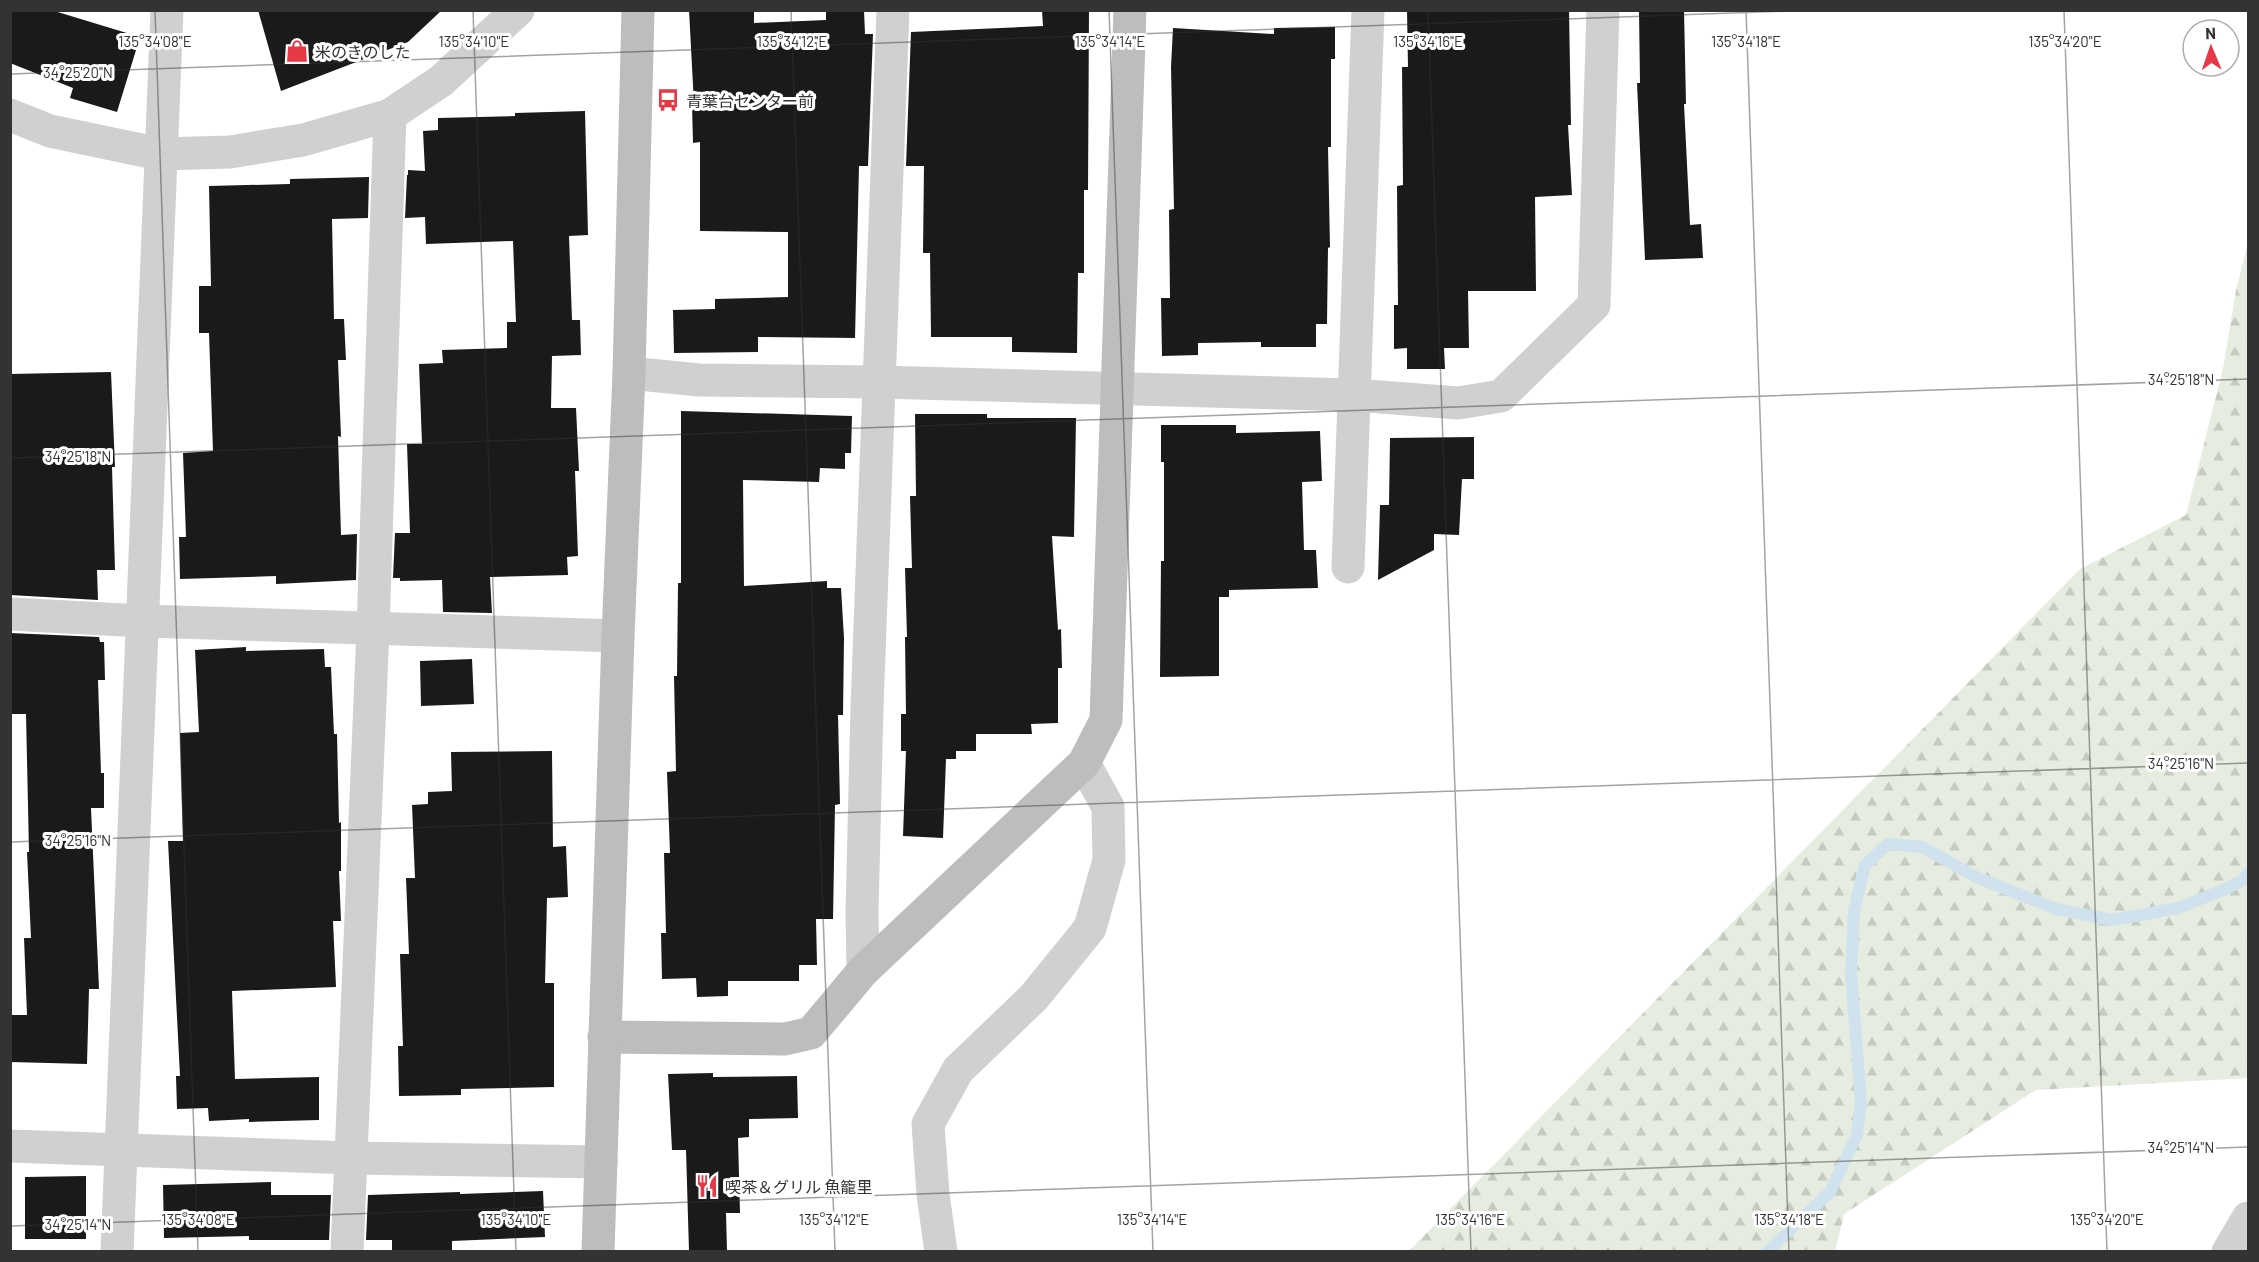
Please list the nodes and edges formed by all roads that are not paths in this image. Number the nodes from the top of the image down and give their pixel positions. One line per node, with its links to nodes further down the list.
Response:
1 (167, 10): 10 (street)
2 (518, 10): 9 (street)
3 (638, 10): 11 (street)
4 (893, 10): 12 (street)
5 (1130, 10): 13 (street)
6 (1368, 10): 14 (street)
7 (1603, 10): 14 (street)
8 (10, 115): 10 (street)
9 (390, 115): 10 (street); 18 (street)
10 (160, 154): 17 (street)
11 (629, 373): 12 (street); 19 (street)
12 (878, 382): 13 (street); 21 (street)
13 (1117, 389): 14 (street); 20 (street)
14 (1354, 394): 15 (street)
15 (1348, 567)
16 (10, 614): 17 (street)
17 (143, 621): 18 (street); 24 (street)
18 (373, 628): 19 (street); 25 (street)
19 (618, 636): 22 (street)
20 (1084, 763): 21 (street); 31 (street)
21 (863, 971): 22 (street)
22 (604, 1036): 26 (street)
23 (10, 1146): 24 (street)
24 (122, 1149): 25 (street); 28 (street)
25 (352, 1158): 26 (street); 29 (street)
26 (601, 1162): 30 (street)
27 (2248, 1218): 32 (street)
28 (117, 1251)
29 (347, 1251)
30 (598, 1251)
31 (941, 1251)
32 (2228, 1251)

